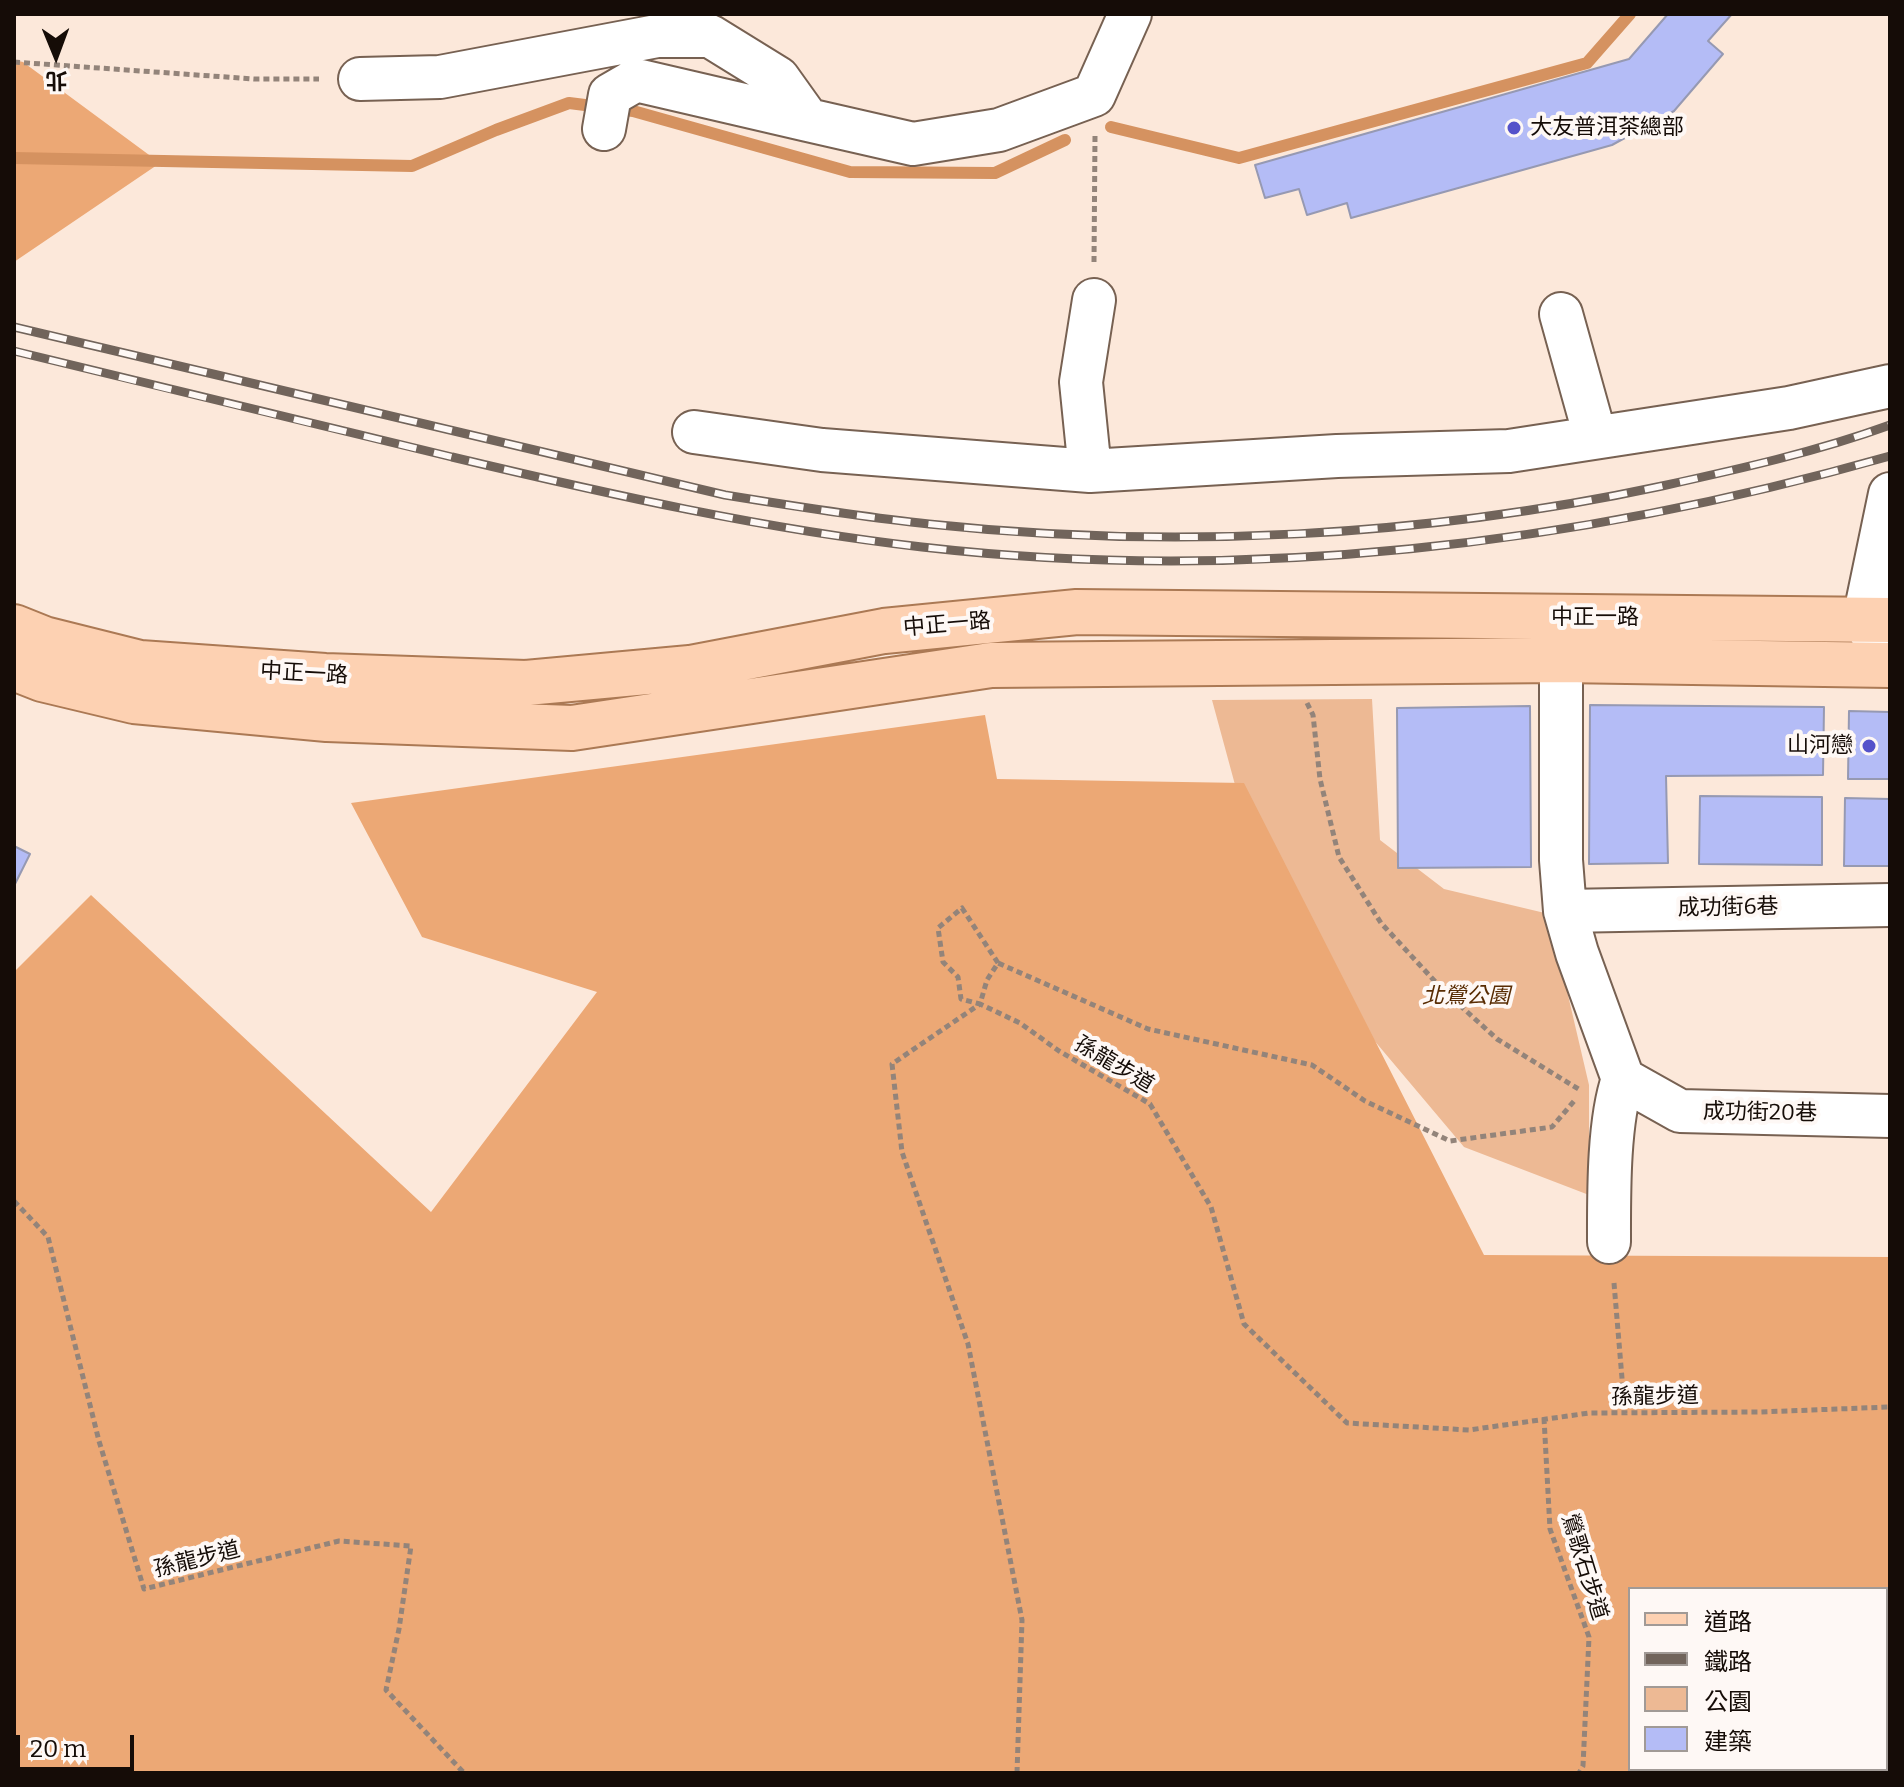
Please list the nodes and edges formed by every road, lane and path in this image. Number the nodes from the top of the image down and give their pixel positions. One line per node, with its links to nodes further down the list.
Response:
1 (1130, 14): 4 (street)
2 (14, 62): 3 (path)
3 (360, 79): 6 (street)
4 (1094, 95): 6 (street); 7 (path)
5 (607, 112): 6 (street)
6 (808, 120)
7 (1094, 300): 12 (street)
8 (1561, 314): 11 (street)
9 (1890, 386): 11 (street)
10 (694, 432): 12 (street)
11 (1595, 436): 12 (street)
12 (1090, 471)
13 (1890, 494): 14 (street)
14 (1877, 620): 15 (main road, 中正一路); 18 (street)
15 (14, 627)
16 (1561, 660): 17 (main road, 中正一路); 18 (main road, 中正一路); 21 (street)
17 (1286, 663): 19 (main road, 中正一路); 24 (path)
18 (1889, 664)
19 (14, 668)
20 (1890, 905): 21 (street, 成功街6巷)
21 (1565, 911): 24 (street)
22 (998, 963): 23 (path); 23 (path); 24 (path)
23 (980, 1004): 30 (path, 孫龍步道); 32 (path)
24 (1606, 1090): 25 (street, 成功街20巷); 27 (street)
25 (1890, 1116)
26 (14, 1201): 31 (path, 孫龍步道)
27 (1609, 1242): 29 (path)
28 (1890, 1407): 29 (path, 孫龍步道)
29 (1625, 1414): 30 (path, 孫龍步道)
30 (1544, 1418): 33 (path, 鶯歌石步道)
31 (464, 1773)
32 (1017, 1773)
33 (1579, 1773)

